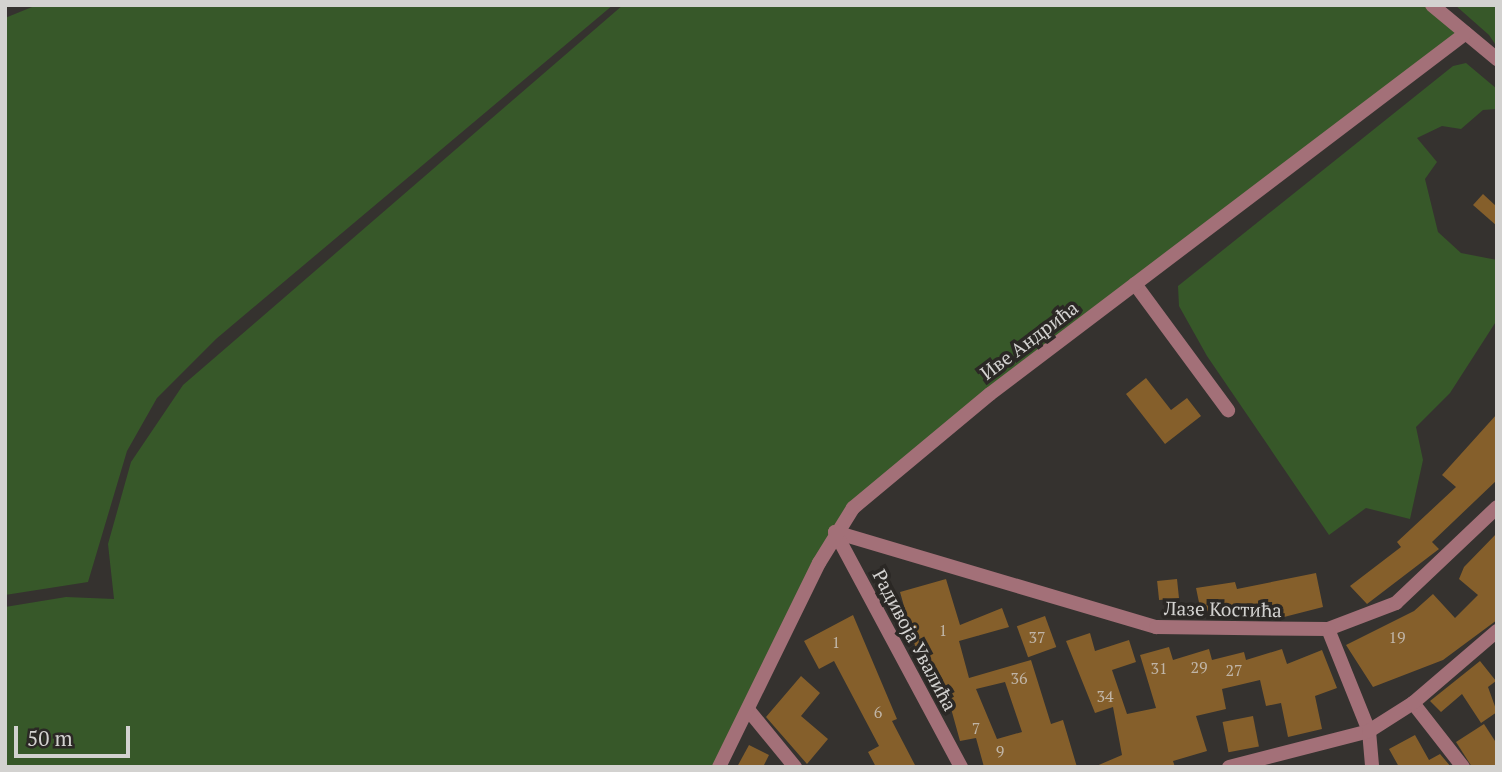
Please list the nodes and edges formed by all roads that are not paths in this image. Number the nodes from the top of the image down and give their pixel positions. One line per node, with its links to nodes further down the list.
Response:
1 (1432, 5): 2 (street)
2 (1466, 33): 3 (street); 4 (street, Иве Андрића)
3 (1497, 59)
4 (1135, 284): 5 (street); 7 (street, Иве Андрића)
5 (1228, 410)
6 (1497, 507): 8 (street, Лазе Костића)
7 (835, 532): 8 (street, Лазе Костића); 11 (street, Иве Андрића); 15 (street, Радивоја Увалића)
8 (1328, 629): 12 (street)
9 (1497, 631): 10 (street)
10 (1413, 703): 12 (street); 18 (street)
11 (750, 712): 13 (street, Иве Андрића); 14 (street)
12 (1369, 731): 16 (street); 17 (street)
13 (719, 767)
14 (795, 767)
15 (961, 767)
16 (1229, 767)
17 (1372, 767)
18 (1463, 767)

